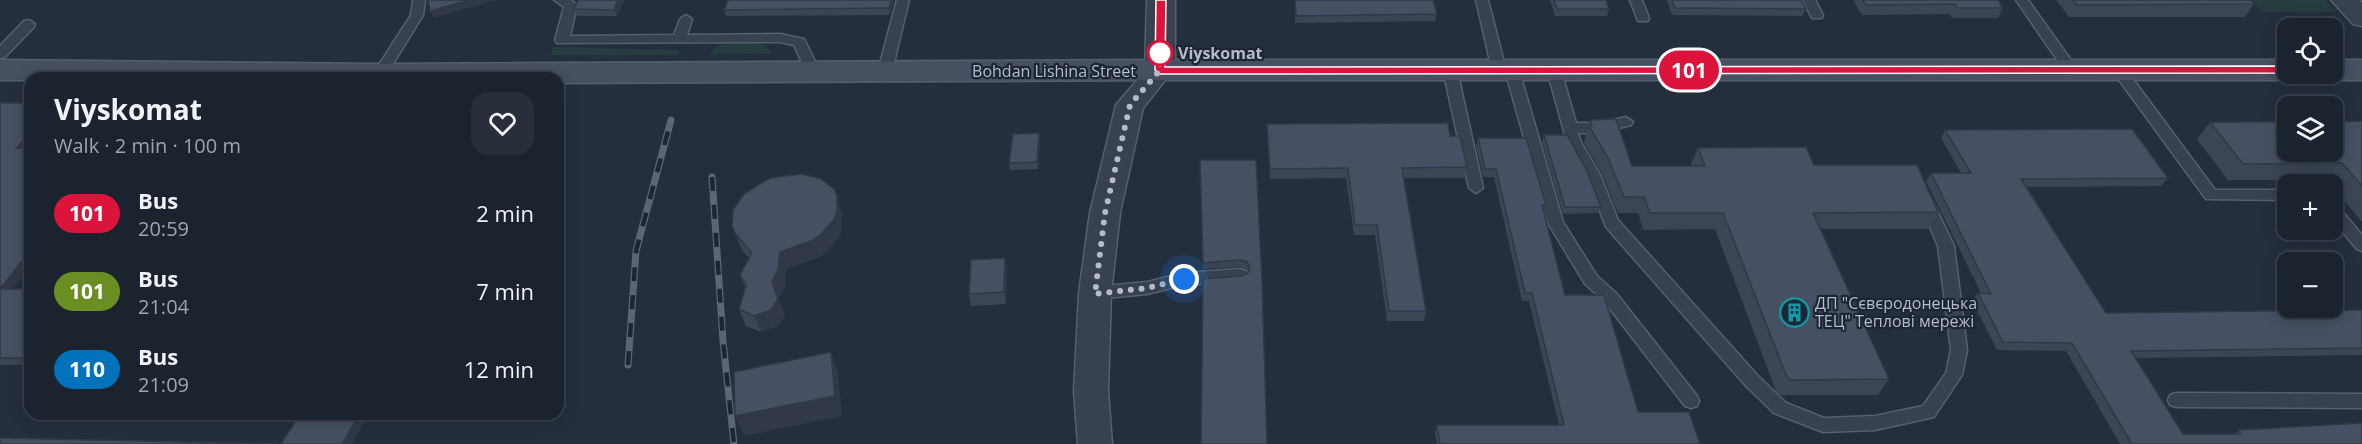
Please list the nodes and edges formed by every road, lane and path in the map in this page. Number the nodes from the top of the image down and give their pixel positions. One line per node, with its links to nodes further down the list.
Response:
1 (419, 0): 29 (lane)
2 (560, 0): 15 (lane)
3 (903, 0): 27 (lane)
4 (1161, 0): 18 (street)
5 (1482, 0): 20 (lane)
6 (1636, 0): 11 (lane)
7 (1809, 0): 10 (lane)
8 (2022, 0): 22 (lane)
9 (2344, 0): 12 (street)
10 (1817, 15)
11 (1643, 18)
12 (2362, 18)
13 (686, 19): 15 (lane)
14 (29, 24): 16 (lane)
15 (679, 39): 30 (lane)
16 (0, 54)
17 (0, 70): 28 (main road, Bohdan Lishina Street)
18 (1160, 70): 19 (main road, Bohdan Lishina Street); 27 (main road, Bohdan Lishina Street); 40 (street)
19 (1450, 70): 20 (main road, Bohdan Lishina Street); 34 (lane)
20 (1506, 70): 21 (main road, Bohdan Lishina Street); 41 (lane)
21 (1554, 70): 22 (main road, Bohdan Lishina Street); 33 (lane)
22 (2071, 70): 23 (main road, Bohdan Lishina Street)
23 (2119, 70): 24 (main road, Bohdan Lishina Street); 36 (lane)
24 (2277, 70)
25 (2343, 70): 26 (main road)
26 (2362, 70)
27 (885, 71): 30 (main road, Bohdan Lishina Street)
28 (157, 72)
29 (393, 72)
30 (813, 72): 31 (main road, Bohdan Lishina Street)
31 (564, 74)
32 (1626, 122): 33 (lane)
33 (1570, 128): 35 (lane)
34 (1476, 188)
35 (1920, 189)
36 (2277, 195)
37 (2343, 222): 38 (lane)
38 (2362, 245)
39 (1240, 275): 40 (lane)
40 (1095, 294): 44 (street)
41 (1691, 400)
42 (2176, 400): 43 (lane)
43 (2362, 400)
44 (1095, 444)

